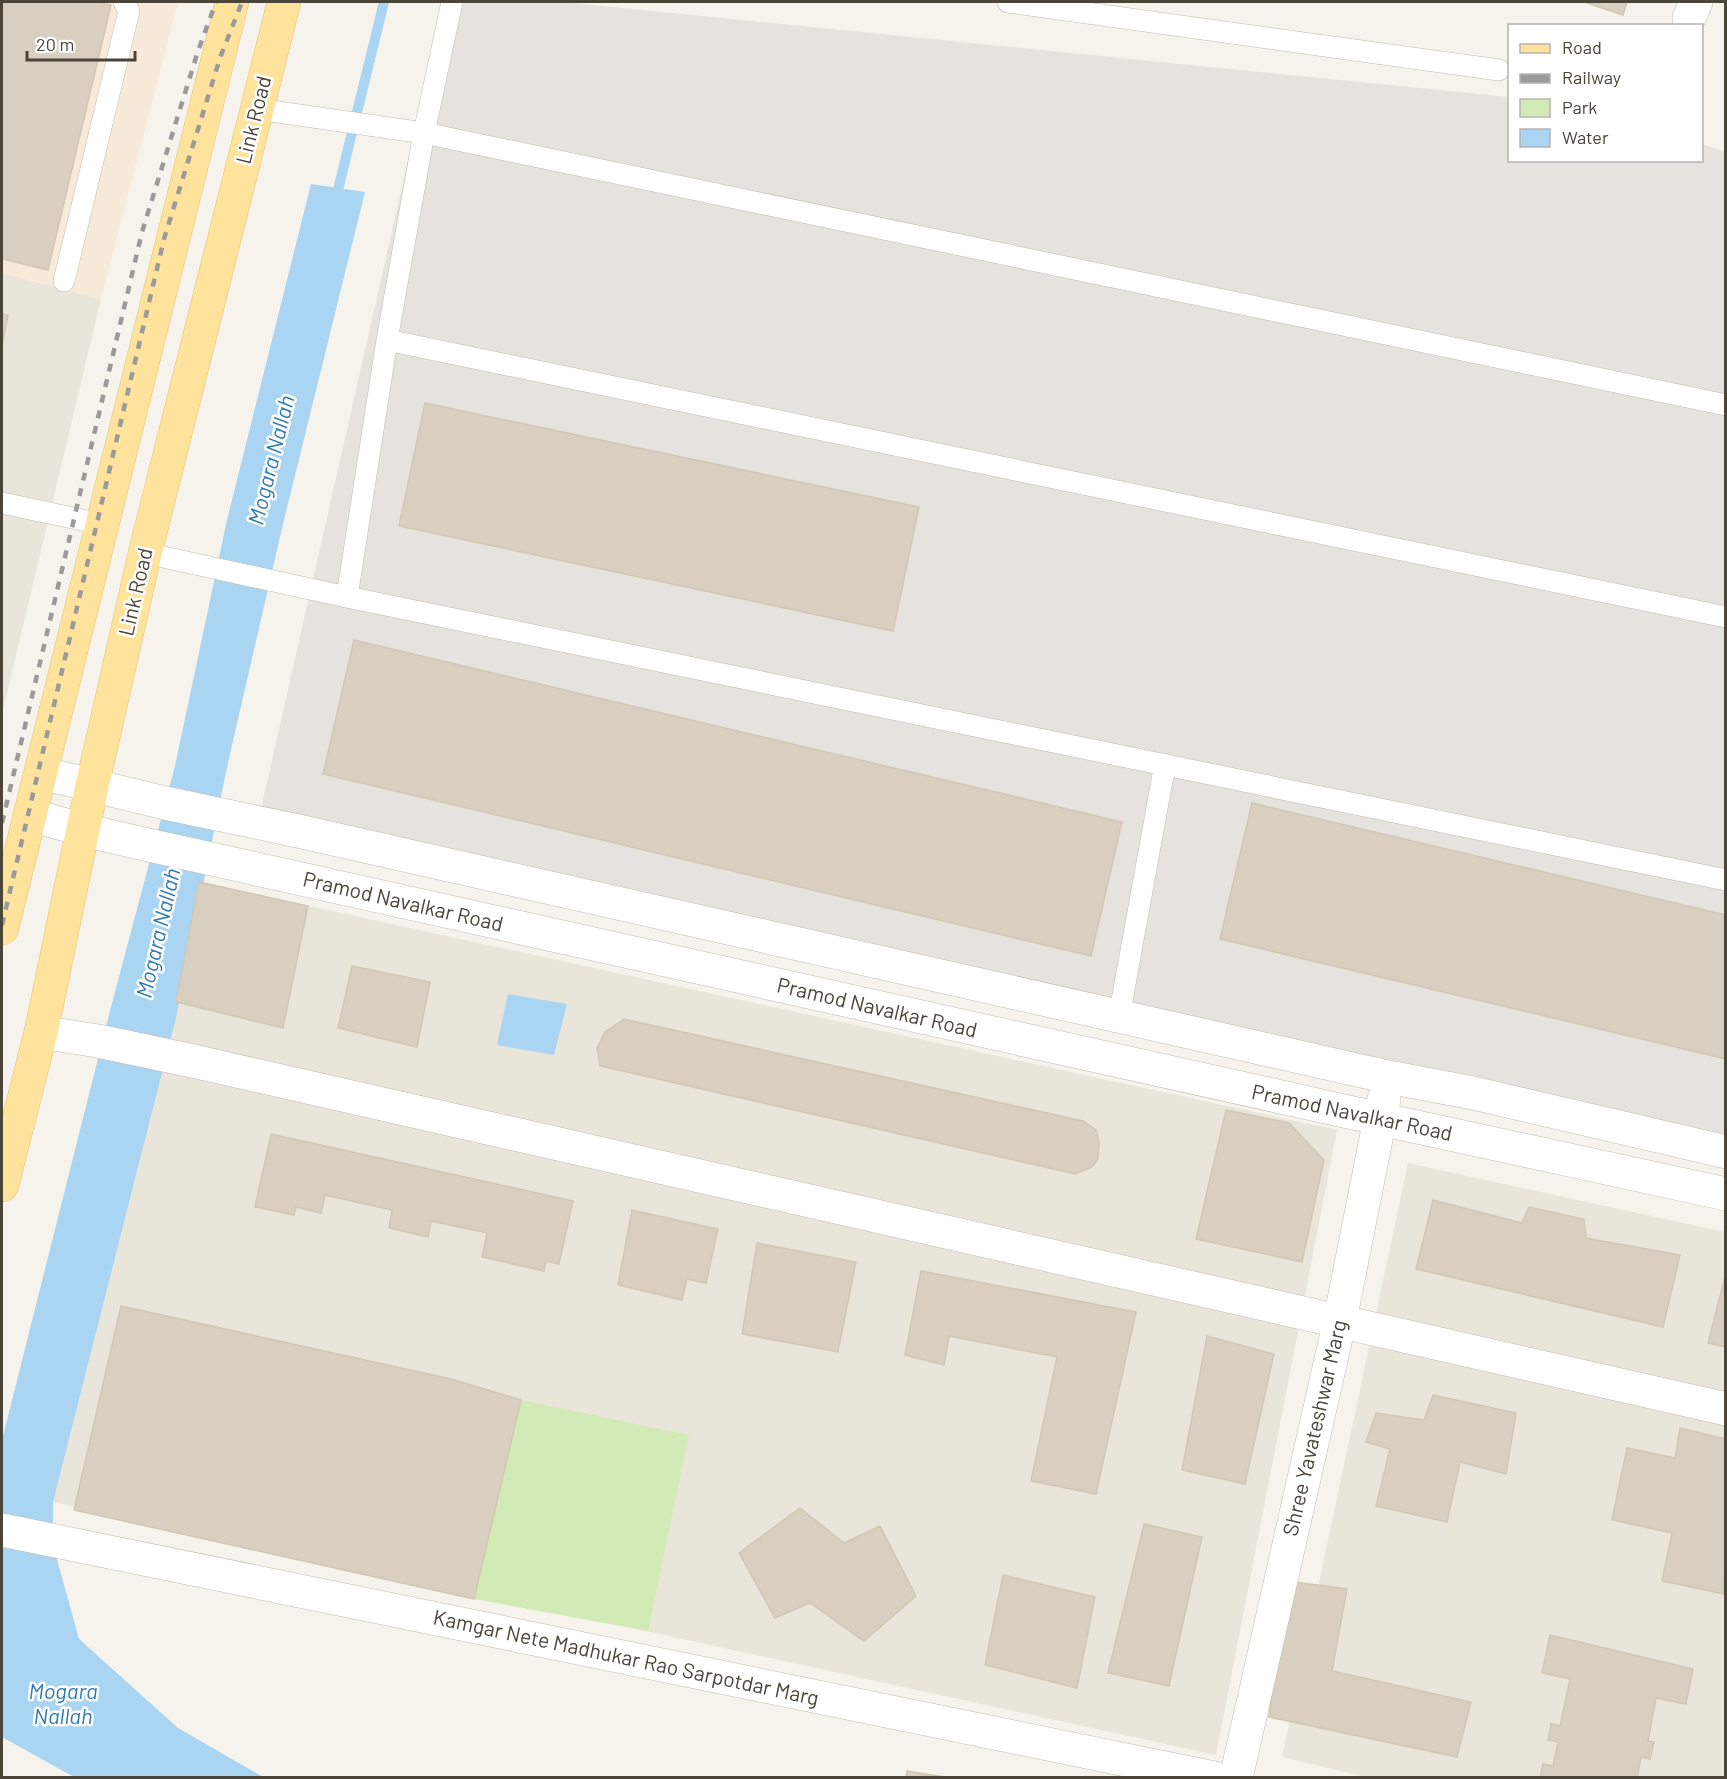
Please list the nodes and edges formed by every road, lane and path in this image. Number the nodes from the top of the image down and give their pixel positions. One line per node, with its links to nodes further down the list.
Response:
1 (124, 2): 9 (lane)
2 (232, 2): 13 (main road)
3 (284, 2): 7 (main road, Link Road)
4 (452, 2): 8 (lane)
5 (1008, 2): 6 (lane)
6 (1499, 70)
7 (257, 109): 8 (lane); 14 (main road, Link Road)
8 (424, 133): 10 (lane); 11 (lane)
9 (64, 281)
10 (387, 340): 15 (lane); 16 (lane)
11 (1725, 405)
12 (2, 503): 13 (lane)
13 (101, 524): 18 (main road)
14 (145, 553): 15 (lane); 19 (main road, Link Road)
15 (347, 597): 17 (lane)
16 (1725, 617)
17 (1165, 764): 22 (lane); 24 (lane)
18 (41, 772): 19 (street, Pramod Navalkar Road); 20 (main road)
19 (92, 786): 21 (main road, Link Road); 24 (street, Pramod Navalkar Road)
20 (31, 815): 21 (street, Pramod Navalkar Road); 23 (main road)
21 (83, 830): 25 (main road, Link Road); 27 (street, Pramod Navalkar Road)
22 (1725, 880)
23 (2, 928)
24 (1119, 1017): 26 (street, Pramod Navalkar Road)
25 (41, 1032): 29 (main road, Link Road); 31 (street)
26 (1388, 1077): 27 (street, Shree Yavateshwar Marg); 28 (street, Pramod Navalkar Road)
27 (1380, 1119): 30 (street, Pramod Navalkar Road); 31 (street, Shree Yavateshwar Marg)
28 (1725, 1152)
29 (2, 1185)
30 (1725, 1194)
31 (1340, 1320): 32 (street); 35 (street, Shree Yavateshwar Marg)
32 (1725, 1409)
33 (2, 1530): 34 (street, Kamgar Nete Madhukar Rao Sarpotdar Marg)
34 (1214, 1778)
35 (1236, 1778)

